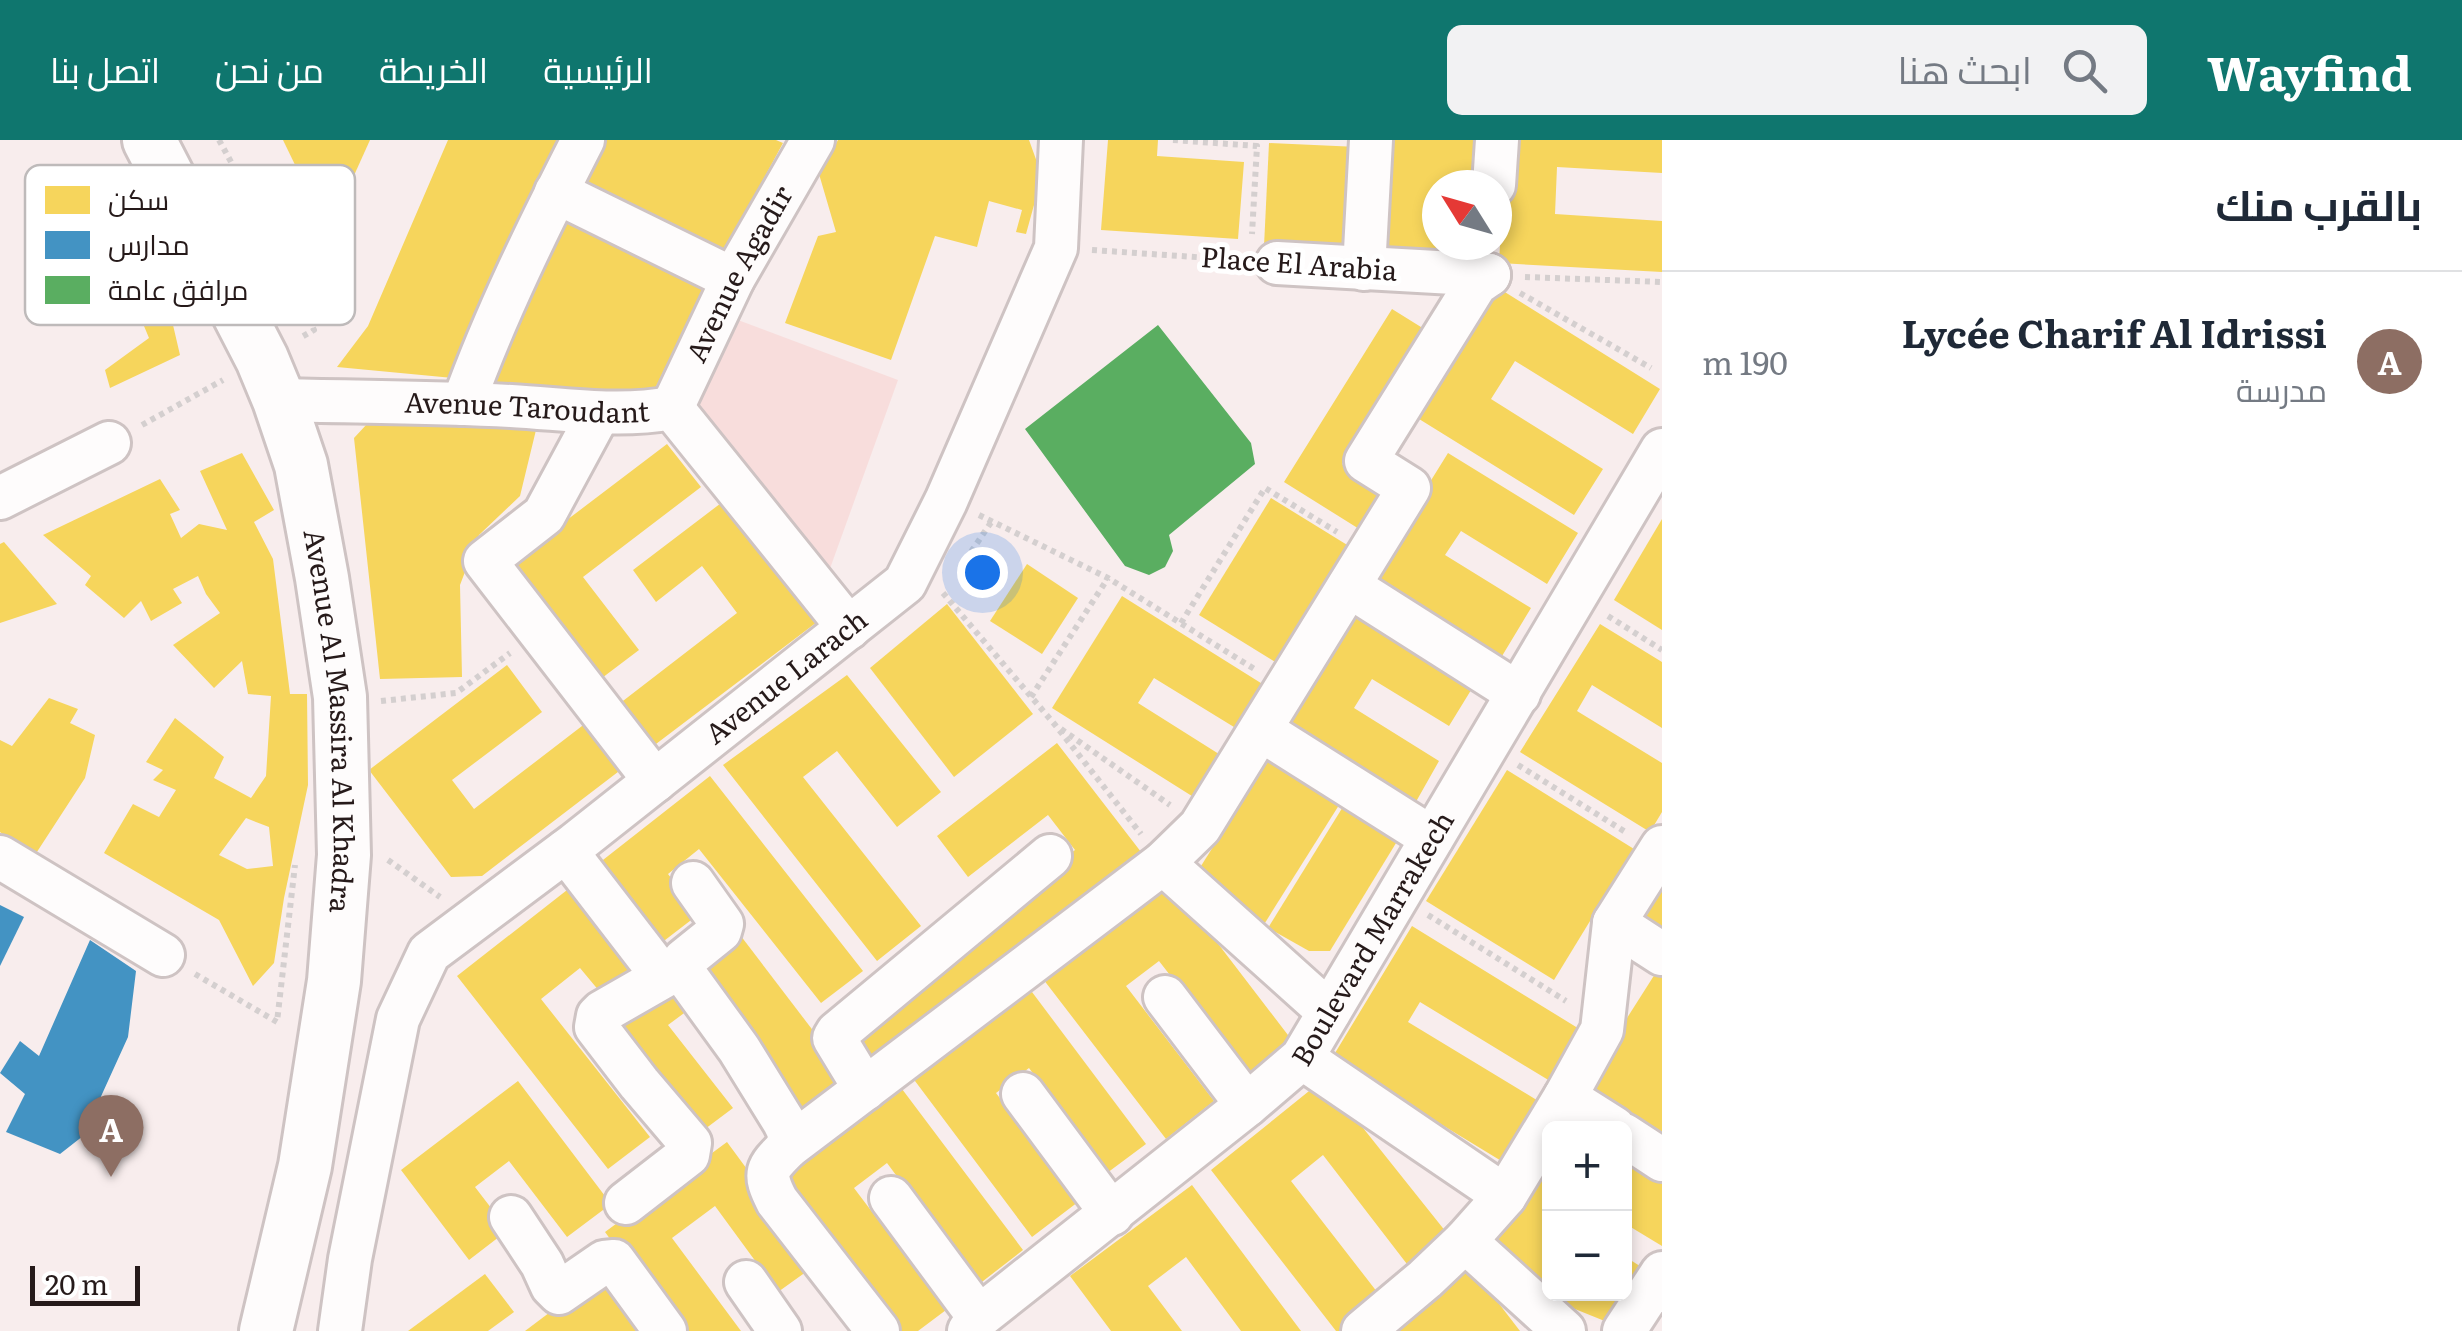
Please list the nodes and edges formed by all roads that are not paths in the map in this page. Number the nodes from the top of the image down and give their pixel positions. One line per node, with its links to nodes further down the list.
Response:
1 (149, 140): 7 (main road, Avenue Al Massira Al Khadra)
2 (583, 140): 9 (street)
3 (1061, 140): 23 (street, Avenue Larach)
4 (1371, 140): 12 (street)
5 (1497, 140): 8 (street)
6 (804, 142): 13 (street, Avenue Agadir)
7 (162, 165)
8 (1495, 170)
9 (556, 192): 13 (street); 16 (street)
10 (1490, 260): 12 (street, Place El Arabia); 22 (street)
11 (1264, 262): 12 (street, Place El Arabia)
12 (1364, 269)
13 (733, 279): 17 (street, Avenue Agadir)
14 (244, 325): 15 (main road, Avenue Al Massira Al Khadra)
15 (280, 400): 16 (street, Avenue Taroudant); 58 (main road, Avenue Al Massira Al Khadra)
16 (463, 404): 18 (street, Avenue Taroudant)
17 (672, 408): 18 (street, Avenue Taroudant); 23 (street, Avenue Taroudant)
18 (599, 413): 26 (street)
19 (109, 443): 21 (street)
20 (1662, 450): 24 (street, Boulevard Marrakech)
21 (0, 498)
22 (1360, 569): 24 (street); 25 (street)
23 (849, 628): 26 (street, Avenue Larach)
24 (1519, 694): 27 (street, Boulevard Marrakech)
25 (1261, 730): 27 (street); 32 (street)
26 (655, 781): 29 (street, Avenue Larach)
27 (1432, 838): 39 (street, Boulevard Marrakech)
28 (1660, 850): 34 (street)
29 (566, 851): 37 (street); 59 (street, Avenue Larach)
30 (1050, 856): 41 (street)
31 (0, 858): 36 (street)
32 (1164, 863): 39 (street); 41 (street)
33 (694, 883): 37 (street)
34 (1614, 923): 35 (street); 43 (street)
35 (1662, 954)
36 (163, 955)
37 (671, 971): 47 (street); 51 (street)
38 (1165, 997): 44 (street)
39 (1330, 1012): 40 (street, Boulevard Marrakech)
40 (1302, 1058): 44 (street, Boulevard Marrakech); 49 (street)
41 (865, 1089): 47 (street)
42 (1023, 1094): 52 (street)
43 (1565, 1097): 45 (street); 49 (street)
44 (1248, 1105): 52 (street, Boulevard Marrakech)
45 (1603, 1121)
46 (1632, 1141): 48 (street)
47 (788, 1147): 62 (street)
48 (1662, 1160)
49 (1505, 1196): 54 (street)
50 (891, 1198): 57 (street)
51 (626, 1203)
52 (1112, 1214): 57 (street, Boulevard Marrakech)
53 (511, 1217): 60 (street)
54 (1465, 1240): 63 (street); 64 (street)
55 (1662, 1273): 65 (street)
56 (746, 1282): 61 (street)
57 (974, 1324)
58 (266, 1331)
59 (340, 1331)
60 (665, 1331)
61 (780, 1331)
62 (878, 1331)
63 (1363, 1331)
64 (1564, 1331)
65 (1624, 1331)

